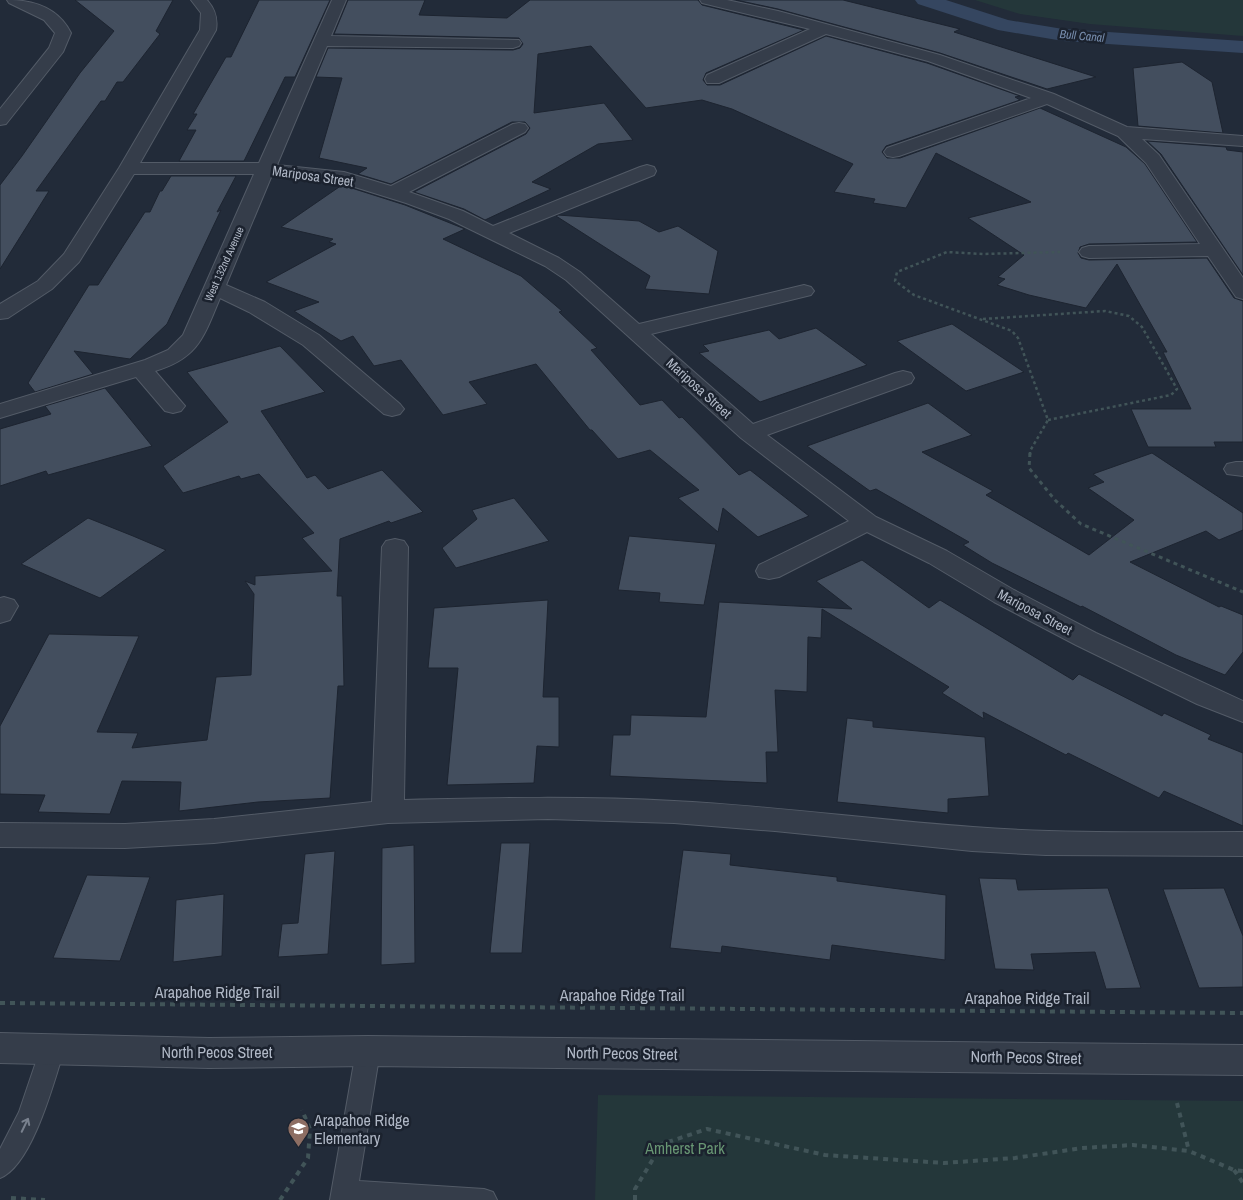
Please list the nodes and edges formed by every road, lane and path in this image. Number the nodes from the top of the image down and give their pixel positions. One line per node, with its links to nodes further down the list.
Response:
1 (14, 0): 10 (street)
2 (198, 0): 15 (street)
3 (339, 0): 6 (street, West 132nd Avenue)
4 (707, 0): 5 (street)
5 (825, 28): 8 (street); 9 (street)
6 (321, 41): 7 (street); 16 (street, West 132nd Avenue)
7 (513, 43)
8 (713, 79)
9 (1048, 98): 12 (street); 14 (street)
10 (2, 116)
11 (519, 128): 18 (street)
12 (1124, 132): 13 (street); 20 (street)
13 (1243, 141)
14 (893, 152)
15 (128, 168): 16 (street, Mariposa Street); 25 (street)
16 (265, 170): 18 (street, Mariposa Street); 22 (street, West 132nd Avenue)
17 (647, 171): 19 (street)
18 (392, 193): 19 (street, Mariposa Street)
19 (495, 232): 27 (street, Mariposa Street)
20 (1214, 250): 21 (street); 24 (street)
21 (1089, 252): 26 (path)
22 (214, 287): 28 (street, West 132nd Avenue); 31 (street)
23 (804, 291): 27 (street)
24 (1243, 293)
25 (0, 313)
26 (980, 319): 33 (path); 33 (path)
27 (636, 330): 34 (street, Mariposa Street)
28 (141, 369): 30 (street); 32 (street, West 132nd Avenue)
29 (903, 378): 34 (street)
30 (173, 406)
31 (392, 409)
32 (0, 411)
33 (1048, 420): 38 (path)
34 (749, 433): 35 (street, Mariposa Street)
35 (867, 522): 37 (street); 39 (street, Mariposa Street)
36 (395, 547): 40 (street)
37 (769, 571)
38 (1243, 592)
39 (1243, 712)
40 (388, 812): 41 (street); 42 (street)
41 (0, 835)
42 (1243, 844)
43 (0, 1003): 44 (path, Arapahoe Ridge Trail)
44 (1243, 1013)
45 (0, 1048): 46 (street, North Pecos Street)
46 (52, 1050): 47 (street, North Pecos Street); 52 (lane, one-way to 46)
47 (368, 1051): 48 (street, North Pecos Street); 56 (lane)
48 (1243, 1060)
49 (1177, 1103): 51 (path)
50 (302, 1110): 59 (path)
51 (1189, 1151): 53 (path); 61 (path)
52 (0, 1166)
53 (1234, 1170): 54 (path); 55 (path)
54 (1243, 1171)
55 (1243, 1183)
56 (344, 1196): 60 (lane)
57 (11, 1198): 58 (path)
58 (45, 1200)
59 (280, 1200)
60 (484, 1200)
61 (635, 1200)

